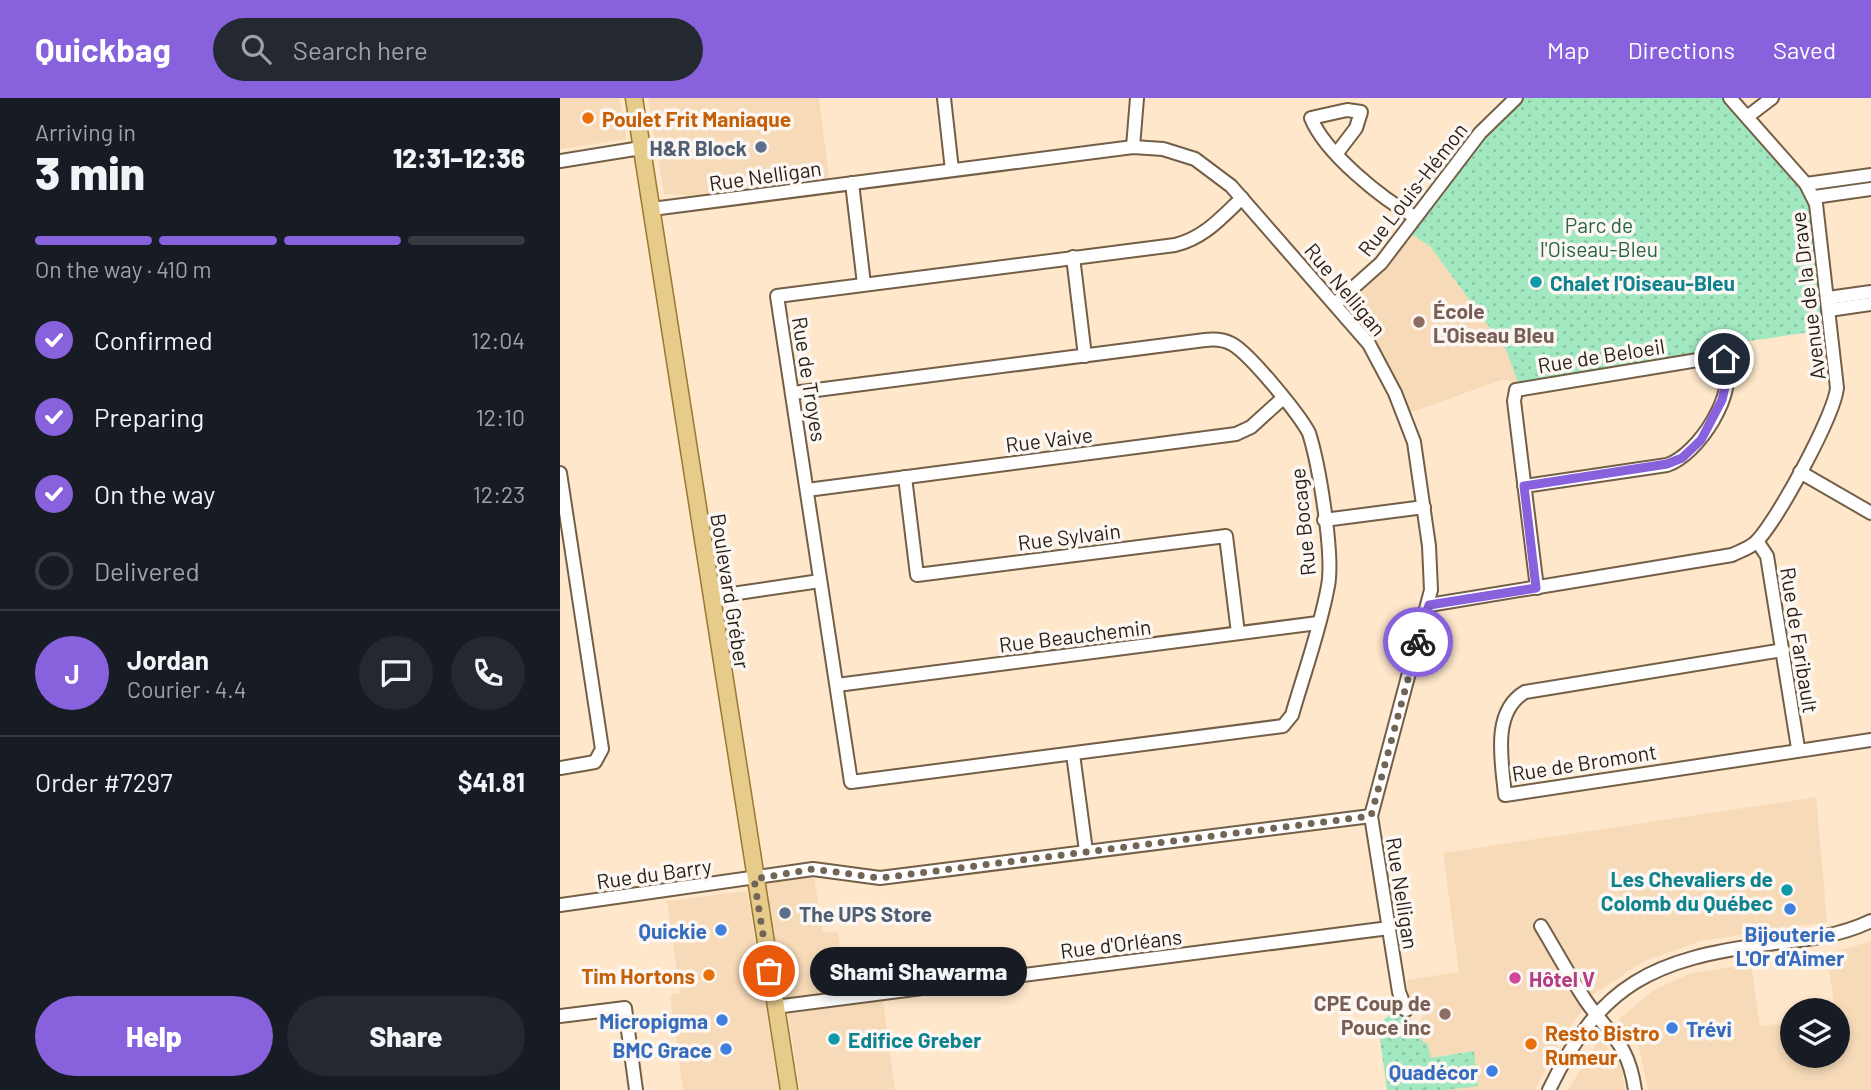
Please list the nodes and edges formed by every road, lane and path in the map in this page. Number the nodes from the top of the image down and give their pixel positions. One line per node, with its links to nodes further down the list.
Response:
1 (634, 98): 9 (main road, Boulevard Gréber)
2 (944, 98): 12 (street)
3 (1137, 98): 8 (street)
4 (1516, 98): 20 (street, Rue Louis-Hémon)
5 (1730, 98): 7 (street, Avenue de la Drave)
6 (1772, 98): 7 (street)
7 (1747, 117): 15 (street, Avenue de la Drave)
8 (1133, 147): 12 (street, Rue Nelligan); 18 (street, Rue Nelligan)
9 (641, 148): 11 (street); 19 (main road, Boulevard Gréber)
10 (1337, 153): 20 (street)
11 (560, 161)
12 (952, 170): 14 (street, Rue Nelligan)
13 (1871, 175): 15 (street)
14 (852, 183): 19 (street, Rue Nelligan); 22 (street)
15 (1805, 184): 17 (street, Avenue de la Drave)
16 (1871, 189): 17 (street)
17 (1814, 197): 25 (street, Avenue de la Drave)
18 (1242, 198): 21 (street, Rue de Troyes); 24 (street, Rue Nelligan)
19 (652, 209): 41 (main road, Boulevard Gréber)
20 (1415, 217): 24 (street, Rue Louis-Hémon)
21 (1073, 257): 22 (street, Rue de Troyes); 27 (street)
22 (864, 284): 28 (street, Rue de Troyes)
23 (1871, 292): 25 (street)
24 (1336, 303): 35 (street, Rue Nelligan)
25 (1828, 304): 26 (street); 30 (street, Avenue de la Drave)
26 (1871, 304)
27 (1085, 356): 28 (street, Rue Bocage); 29 (street, Rue Bocage)
28 (793, 393): 34 (street, Rue de Troyes)
29 (1283, 398): 32 (street, Rue Vaive); 37 (street, Rue Bocage)
30 (1800, 472): 36 (street); 38 (street, Avenue de la Drave)
31 (560, 473): 50 (street)
32 (905, 477): 34 (street, Rue Vaive); 44 (street, Rue Sylvain)
33 (1524, 486): 33 (street, Rue de Beloeil); 40 (street, Rue de Beloeil)
34 (807, 490): 39 (street, Rue de Troyes)
35 (1424, 507): 37 (street); 42 (street, Rue Nelligan)
36 (1871, 513)
37 (1324, 520): 43 (street, Rue Bocage)
38 (1757, 541): 40 (street); 45 (street, Rue de Faribault)
39 (820, 581): 41 (street); 46 (street, Rue de Troyes)
40 (1536, 588): 42 (street)
41 (711, 597): 54 (main road, Boulevard Gréber)
42 (1429, 605): 52 (street, Rue Nelligan)
43 (1318, 623): 44 (street, Rue Beauchemin); 49 (street, Rue Bocage)
44 (1238, 633): 46 (street, Rue Beauchemin)
45 (1783, 650): 48 (street, Rue de Faribault); 48 (street, Rue de Bromont)
46 (837, 685): 51 (street, Rue de Troyes)
47 (1871, 740): 48 (street, Rue de Bromont)
48 (1798, 748)
49 (1073, 754): 51 (street, Rue Bocage); 53 (street)
50 (560, 768)
51 (851, 782)
52 (1371, 816): 53 (street, Rue du Barry); 58 (street, Rue Nelligan)
53 (1086, 851): 54 (street, Rue du Barry)
54 (754, 879): 55 (street, Rue du Barry); 59 (main road, Boulevard Gréber)
55 (560, 905)
56 (1871, 921): 61 (street)
57 (1541, 926): 61 (street)
58 (1389, 928): 59 (street, Rue d'Orléans); 60 (street, Rue Nelligan)
59 (775, 1007): 64 (main road, Boulevard Gréber)
60 (1406, 1010)
61 (1596, 1014): 65 (street); 66 (street)
62 (560, 1016): 63 (street)
63 (636, 1090)
64 (789, 1090)
65 (1549, 1090)
66 (1635, 1090)

